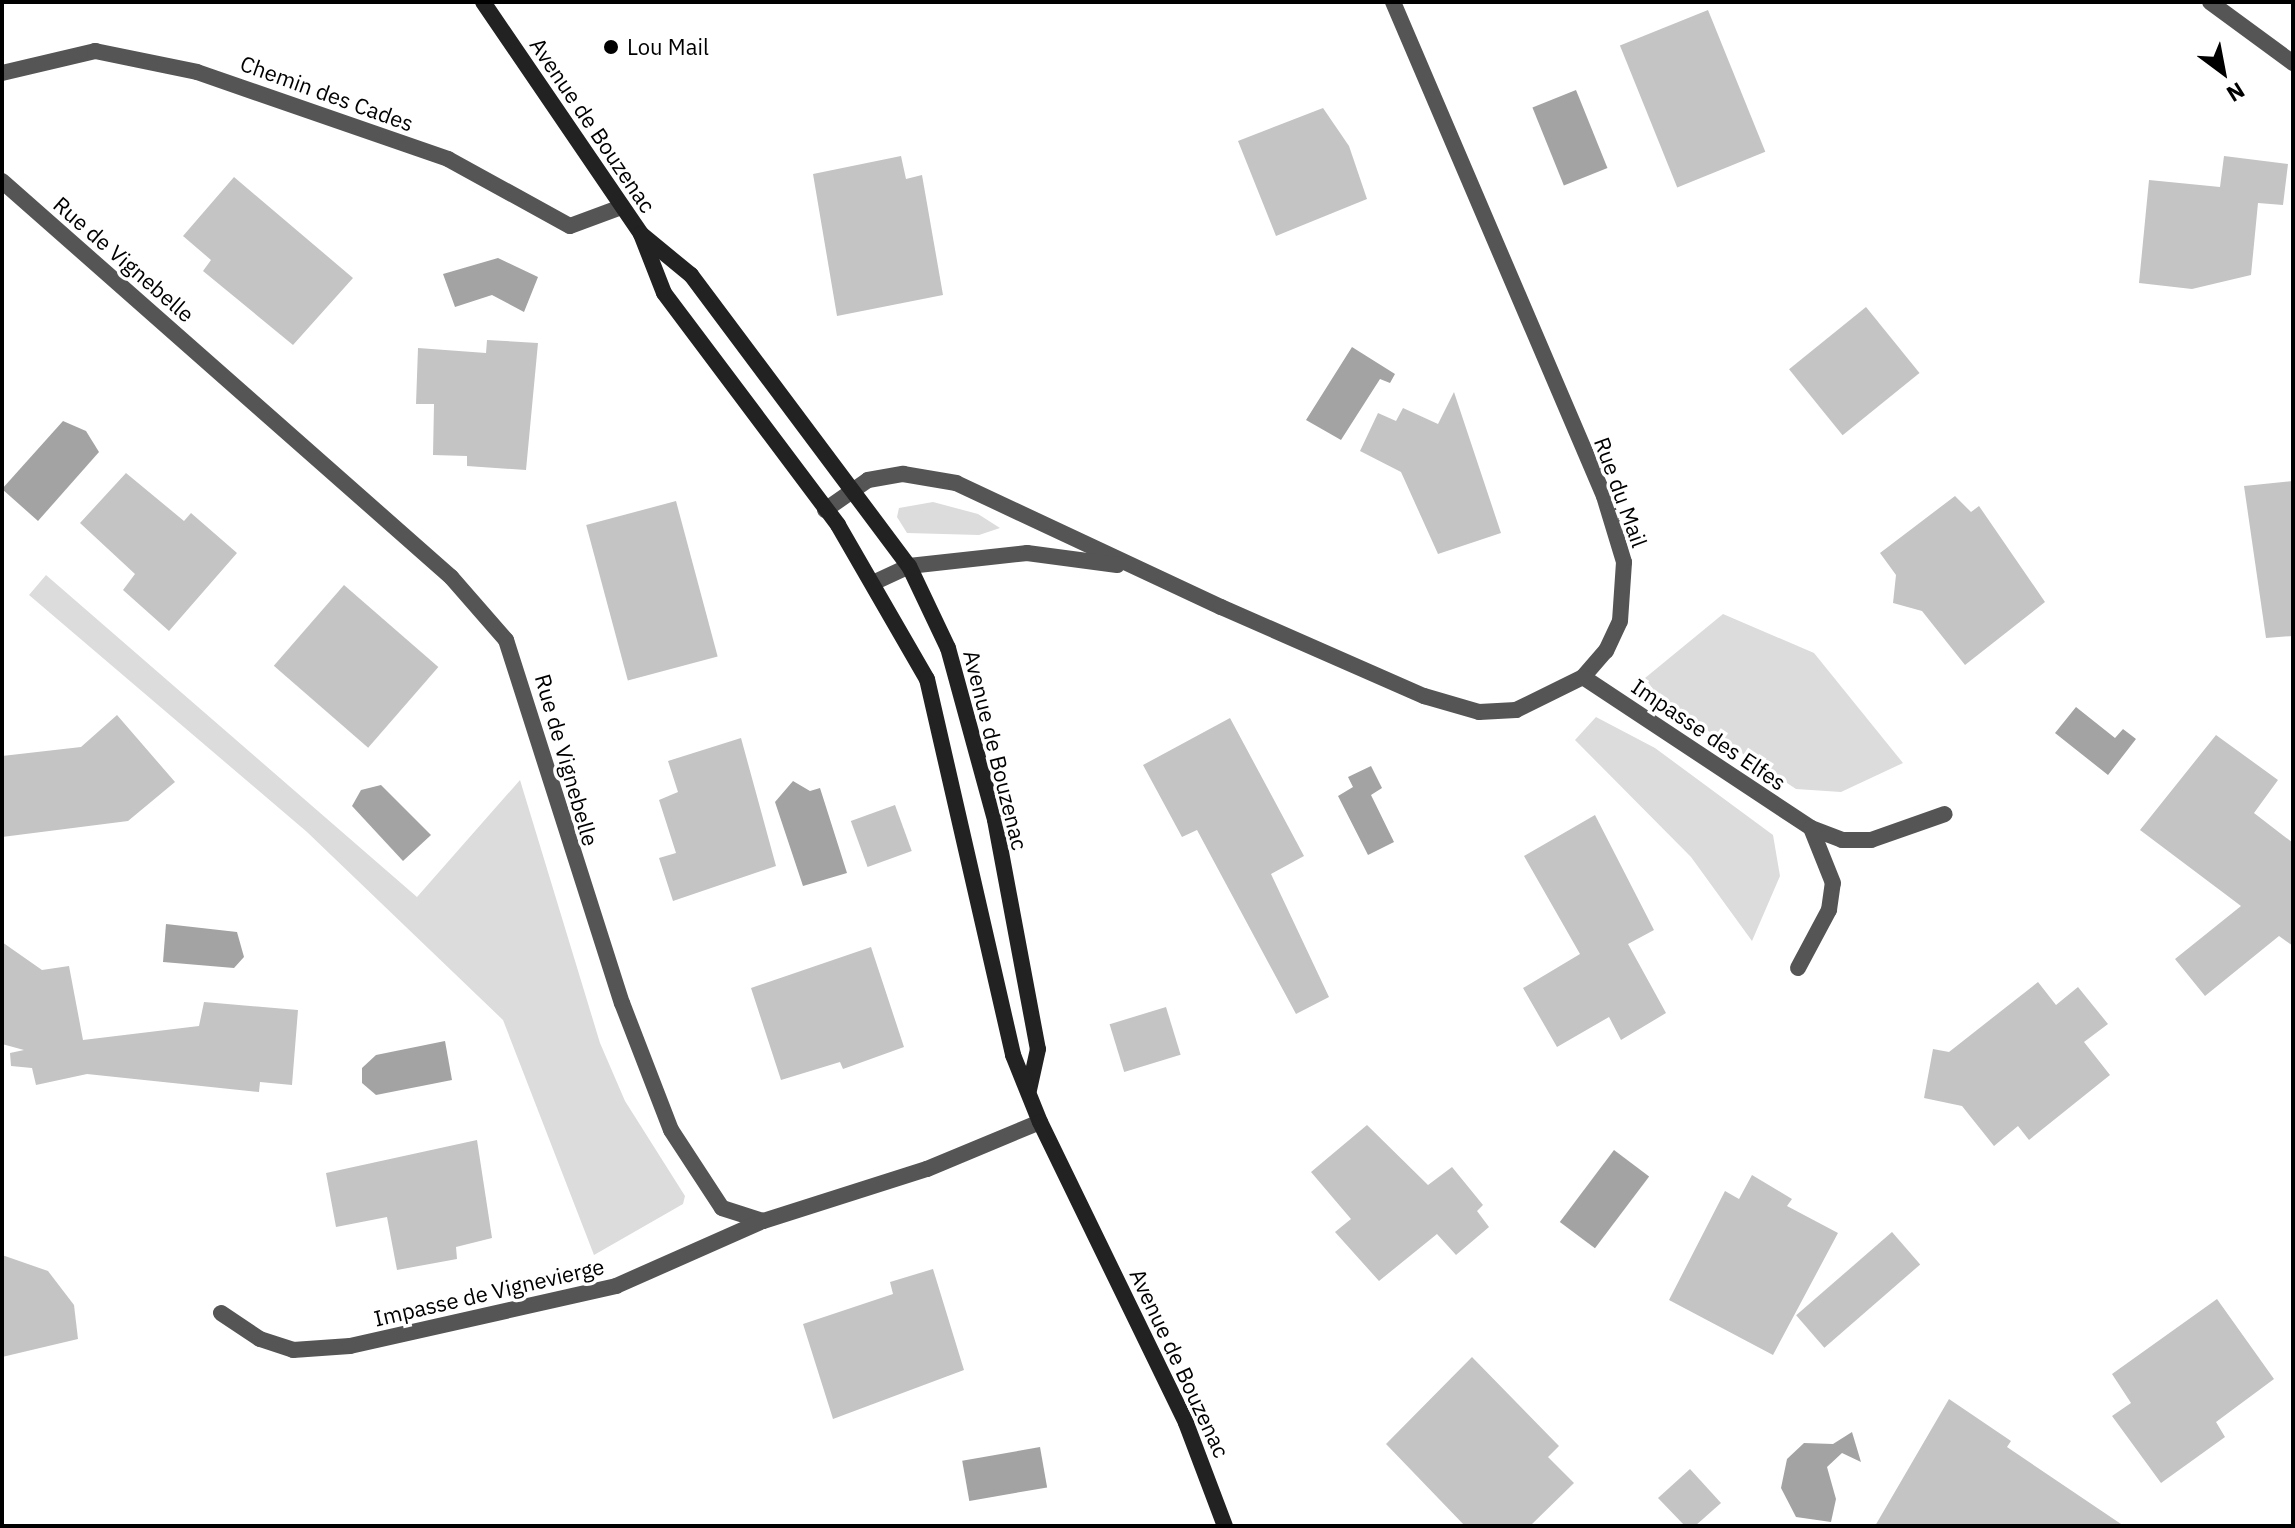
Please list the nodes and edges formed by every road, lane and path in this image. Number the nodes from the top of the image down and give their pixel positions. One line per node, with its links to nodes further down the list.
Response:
1 (483, 2): 7 (street, Avenue de Bouzenac)
2 (1393, 2): 14 (street, Rue du Mail)
3 (2210, 2): 4 (street)
4 (2293, 63)
5 (2, 73): 7 (street, Chemin des Cades)
6 (2, 181): 20 (street, Rue de Vignebelle)
7 (621, 207): 8 (street, Avenue de Bouzenac)
8 (641, 234): 9 (street, Avenue de Bouzenac); 10 (street, Avenue de Bouzenac)
9 (854, 490): 10 (street, Rue du Mail); 11 (street, Avenue de Bouzenac); 12 (street, Rue du Mail)
10 (825, 510): 13 (street, Avenue de Bouzenac)
11 (909, 566): 12 (street, Rue du Mail); 13 (street, Rue du Mail); 18 (street, Avenue de Bouzenac)
12 (1131, 567): 14 (street, Rue du Mail)
13 (875, 582): 18 (street, Avenue de Bouzenac)
14 (1583, 677): 16 (street, Impasse des Elfes)
15 (1945, 814): 16 (street, Impasse des Elfes)
16 (1811, 828): 17 (street)
17 (1798, 968)
18 (1029, 1090): 19 (street, Avenue de Bouzenac)
19 (1040, 1122): 20 (street); 22 (street, Avenue de Bouzenac)
20 (763, 1221): 21 (street, Impasse de Vignevierge)
21 (221, 1313)
22 (1225, 1526)

